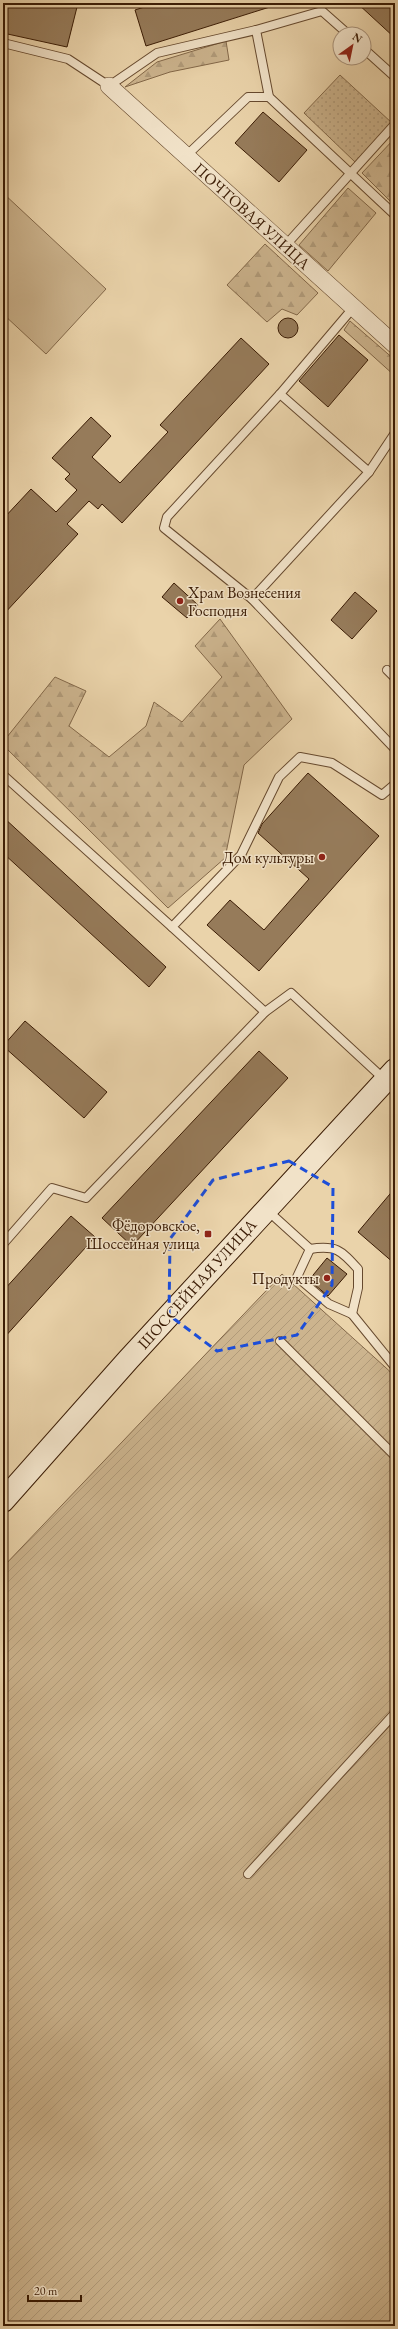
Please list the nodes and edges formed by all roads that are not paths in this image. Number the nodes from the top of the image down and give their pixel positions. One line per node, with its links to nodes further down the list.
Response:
1 (339, 26): 2 (lane)
2 (256, 30): 6 (lane); 7 (lane)
3 (3, 44): 6 (lane)
4 (372, 56): 5 (lane)
5 (395, 77)
6 (109, 86): 9 (street, ПОЧТОВАЯ УЛИЦА)
7 (269, 97): 9 (lane); 10 (lane)
8 (395, 124): 10 (lane)
9 (186, 156): 12 (street, ПОЧТОВАЯ УЛИЦА)
10 (351, 174): 11 (lane); 12 (lane)
11 (395, 215)
12 (285, 246): 13 (street, ПОЧТОВАЯ УЛИЦА)
13 (353, 308): 14 (street, ПОЧТОВАЯ УЛИЦА); 15 (lane)
14 (395, 345)
15 (280, 394): 17 (lane); 18 (lane)
16 (394, 436): 17 (lane)
17 (369, 472): 18 (lane)
18 (252, 599): 21 (lane)
19 (387, 670): 20 (lane)
20 (395, 678)
21 (395, 749)
22 (3, 775): 24 (lane)
23 (395, 784): 24 (lane)
24 (172, 927): 25 (lane)
25 (265, 1012): 26 (lane); 28 (lane)
26 (390, 1076): 27 (main road, ШОССЕЙНАЯ УЛИЦА)
27 (266, 1209): 29 (lane); 34 (main road, ШОССЕЙНАЯ УЛИЦА)
28 (3, 1244)
29 (310, 1249): 30 (lane); 30 (lane)
30 (352, 1314): 32 (lane)
31 (280, 1341): 33 (lane)
32 (395, 1367)
33 (395, 1456)
34 (3, 1500)
35 (395, 1713): 36 (lane)
36 (248, 1874)

